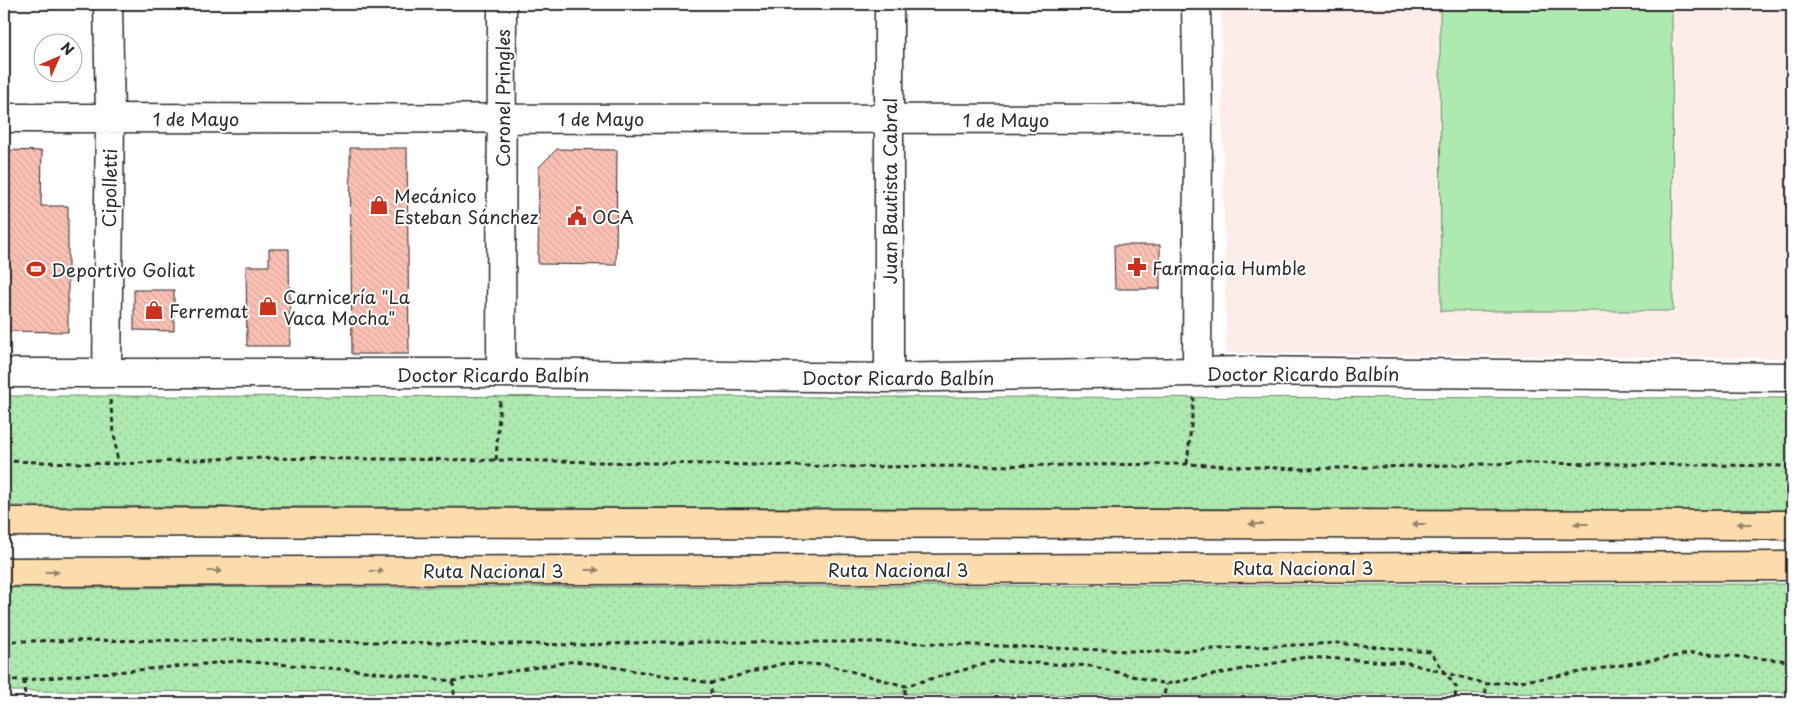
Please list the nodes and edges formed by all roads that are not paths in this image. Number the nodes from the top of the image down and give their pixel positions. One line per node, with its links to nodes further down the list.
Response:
1 (108, 4): 6 (street, Cipolletti)
2 (502, 4): 7 (street, Coronel Pringles)
3 (889, 4): 8 (street, Juan Bautista Cabral)
4 (1196, 4): 9 (street)
5 (4, 118): 6 (street, 1 de Mayo)
6 (110, 118): 7 (street, 1 de Mayo); 10 (street, Cipolletti)
7 (502, 118): 8 (street, 1 de Mayo); 13 (street, Coronel Pringles)
8 (889, 119): 9 (street, 1 de Mayo); 15 (street, Juan Bautista Cabral)
9 (1198, 119): 11 (street)
10 (107, 372): 12 (street, Doctor Ricardo Balbín); 13 (street, Doctor Ricardo Balbín)
11 (1197, 372): 14 (street, Doctor Ricardo Balbín); 15 (street, Doctor Ricardo Balbín)
12 (4, 373)
13 (501, 373): 15 (street, Doctor Ricardo Balbín)
14 (1792, 377)
15 (889, 378)
16 (4, 522): 17 (highway, one-way to 16)
17 (1792, 525)
18 (1792, 566): 19 (highway, Ruta Nacional 3, one-way to 18)
19 (4, 572)

